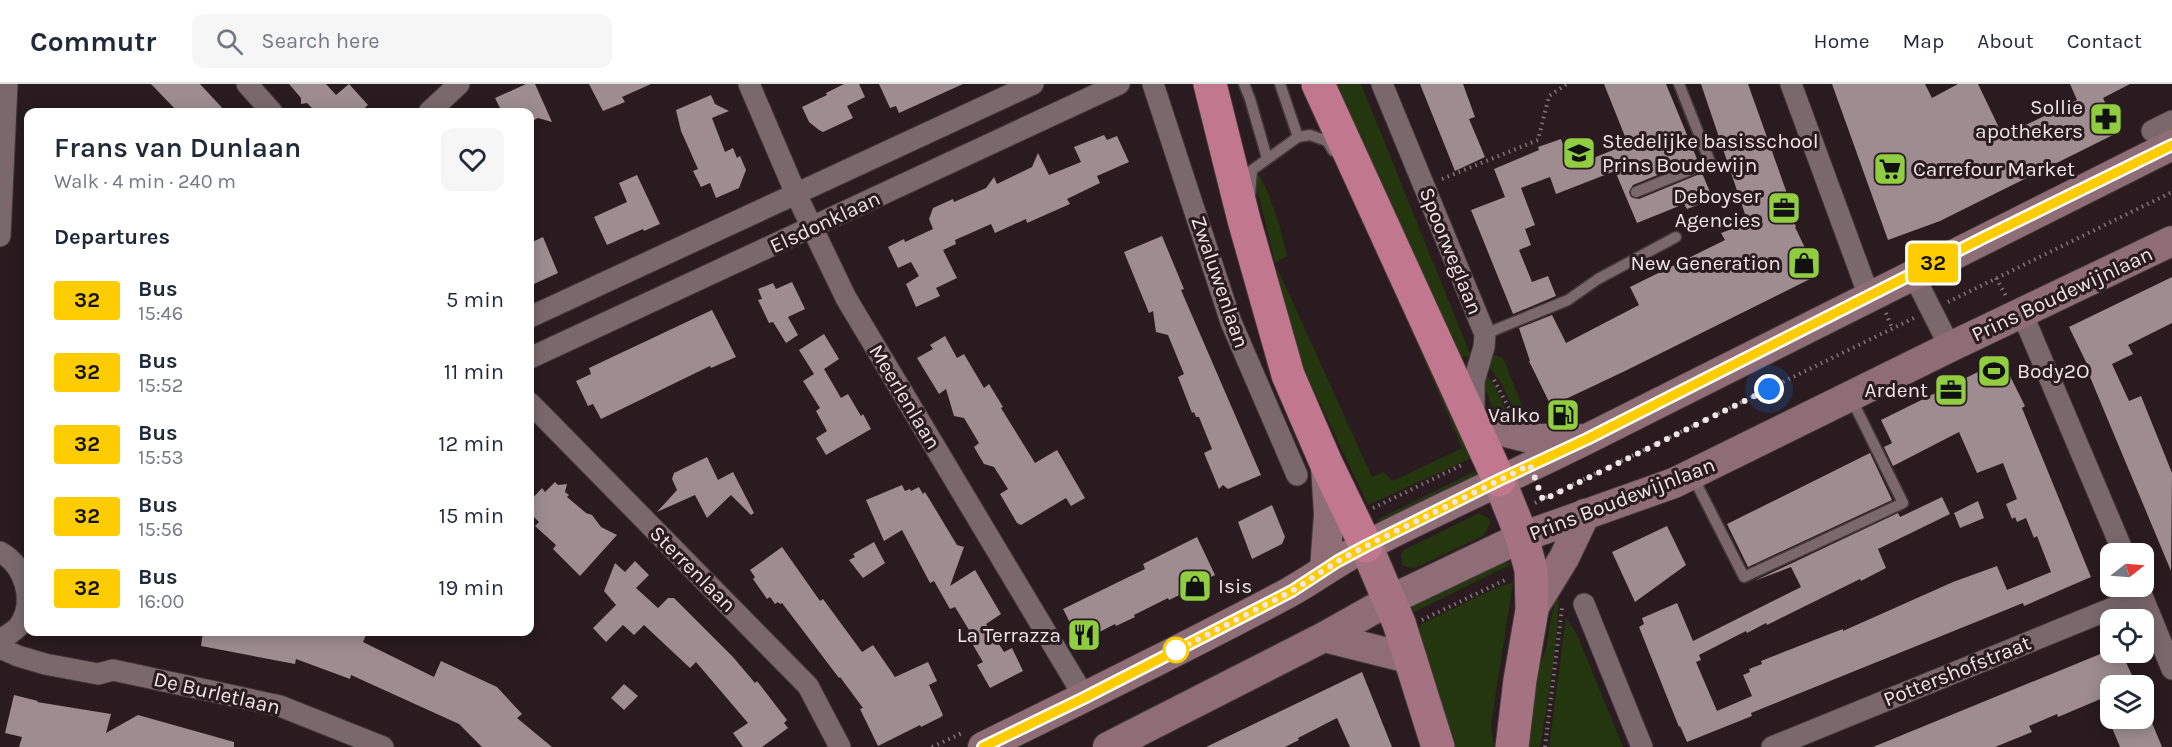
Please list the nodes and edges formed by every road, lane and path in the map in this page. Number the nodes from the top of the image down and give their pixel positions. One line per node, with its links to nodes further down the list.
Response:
1 (7, 84): 29 (street)
2 (247, 84): 16 (street)
3 (459, 84): 17 (street)
4 (749, 84): 26 (street, Meerlenlaan)
5 (1033, 84): 26 (street, Elsdonklaan)
6 (1119, 84): 28 (street, Elsdonklaan)
7 (1154, 84): 47 (street, Zwaluwenlaan)
8 (1210, 84): 27 (highway)
9 (1244, 84): 21 (lane)
10 (1280, 84): 19 (lane)
11 (1318, 84): 22 (highway)
12 (1382, 84): 23 (street, Spoorweglaan)
13 (1567, 84): 23 (path)
14 (1679, 84): 24 (lane)
15 (1791, 84): 33 (street)
16 (268, 108)
17 (433, 108)
18 (2172, 122): 20 (street)
19 (1298, 137): 21 (lane); 22 (lane)
20 (2162, 138): 32 (main road)
21 (1267, 158): 27 (lane)
22 (1346, 167): 44 (highway)
23 (1424, 186): 37 (street, Spoorweglaan)
24 (1636, 192)
25 (2172, 192): 34 (path)
26 (796, 194): 28 (street, Meerlenlaan); 36 (street, Elsdonklaan)
27 (1244, 220): 47 (highway)
28 (811, 228): 39 (street, Elsdonklaan); 73 (street, Meerlenlaan)
29 (0, 236)
30 (1676, 237): 37 (lane)
31 (2172, 241): 35 (main road, Prins Boudewijnlaan)
32 (1913, 273): 33 (main road); 34 (street)
33 (1869, 296): 45 (main road)
34 (1931, 310): 38 (street); 50 (path)
35 (2022, 313): 38 (main road, Prins Boudewijnlaan); 54 (street)
36 (534, 315)
37 (1485, 334): 40 (street, Spoorweglaan)
38 (1950, 347): 41 (main road, Prins Boudewijnlaan)
39 (534, 356)
40 (1479, 361): 43 (path); 44 (street, Spoorweglaan)
41 (1850, 397): 48 (main road, Prins Boudewijnlaan); 48 (lane)
42 (534, 407): 75 (street, Sterrenlaan)
43 (1514, 434): 44 (main road); 45 (main road)
44 (1480, 437): 49 (highway); 52 (path)
45 (1587, 439): 46 (main road)
46 (1530, 465): 49 (main road); 50 (path)
47 (1311, 469): 52 (highway); 56 (main road)
48 (1692, 474): 51 (main road, Prins Boudewijnlaan)
49 (1499, 480): 52 (main road); 53 (main road)
50 (1544, 510): 51 (main road, Prins Boudewijnlaan); 53 (main road, Prins Boudewijnlaan)
51 (1585, 514): 64 (main road)
52 (1359, 532): 56 (main road); 62 (main road)
53 (1522, 537): 57 (main road); 62 (main road, Prins Boudewijnlaan)
54 (2119, 543)
55 (14, 557): 58 (street)
56 (1325, 569): 73 (main road)
57 (1530, 570): 64 (main road); 69 (path)
58 (24, 580)
59 (2126, 597): 82 (street, Pottershofstraat)
60 (2142, 597): 72 (street)
61 (1563, 599): 80 (path)
62 (1390, 600): 67 (main road, Prins Boudewijnlaan); 69 (main road)
63 (1584, 604): 81 (street)
64 (1532, 610): 79 (main road)
65 (24, 611): 66 (street)
66 (19, 625): 68 (street); 71 (street)
67 (1324, 638): 69 (main road); 77 (main road, Prins Boudewijnlaan)
68 (0, 640)
69 (1407, 645): 78 (main road)
70 (0, 648): 71 (street, De Burletlaan)
71 (45, 664): 74 (street, De Burletlaan)
72 (2172, 669)
73 (1084, 698): 76 (main road)
74 (383, 747)
75 (840, 747)
76 (983, 747)
77 (1108, 747)
78 (1438, 747)
79 (1512, 747)
80 (1545, 747)
81 (1642, 747)
82 (1772, 747)

